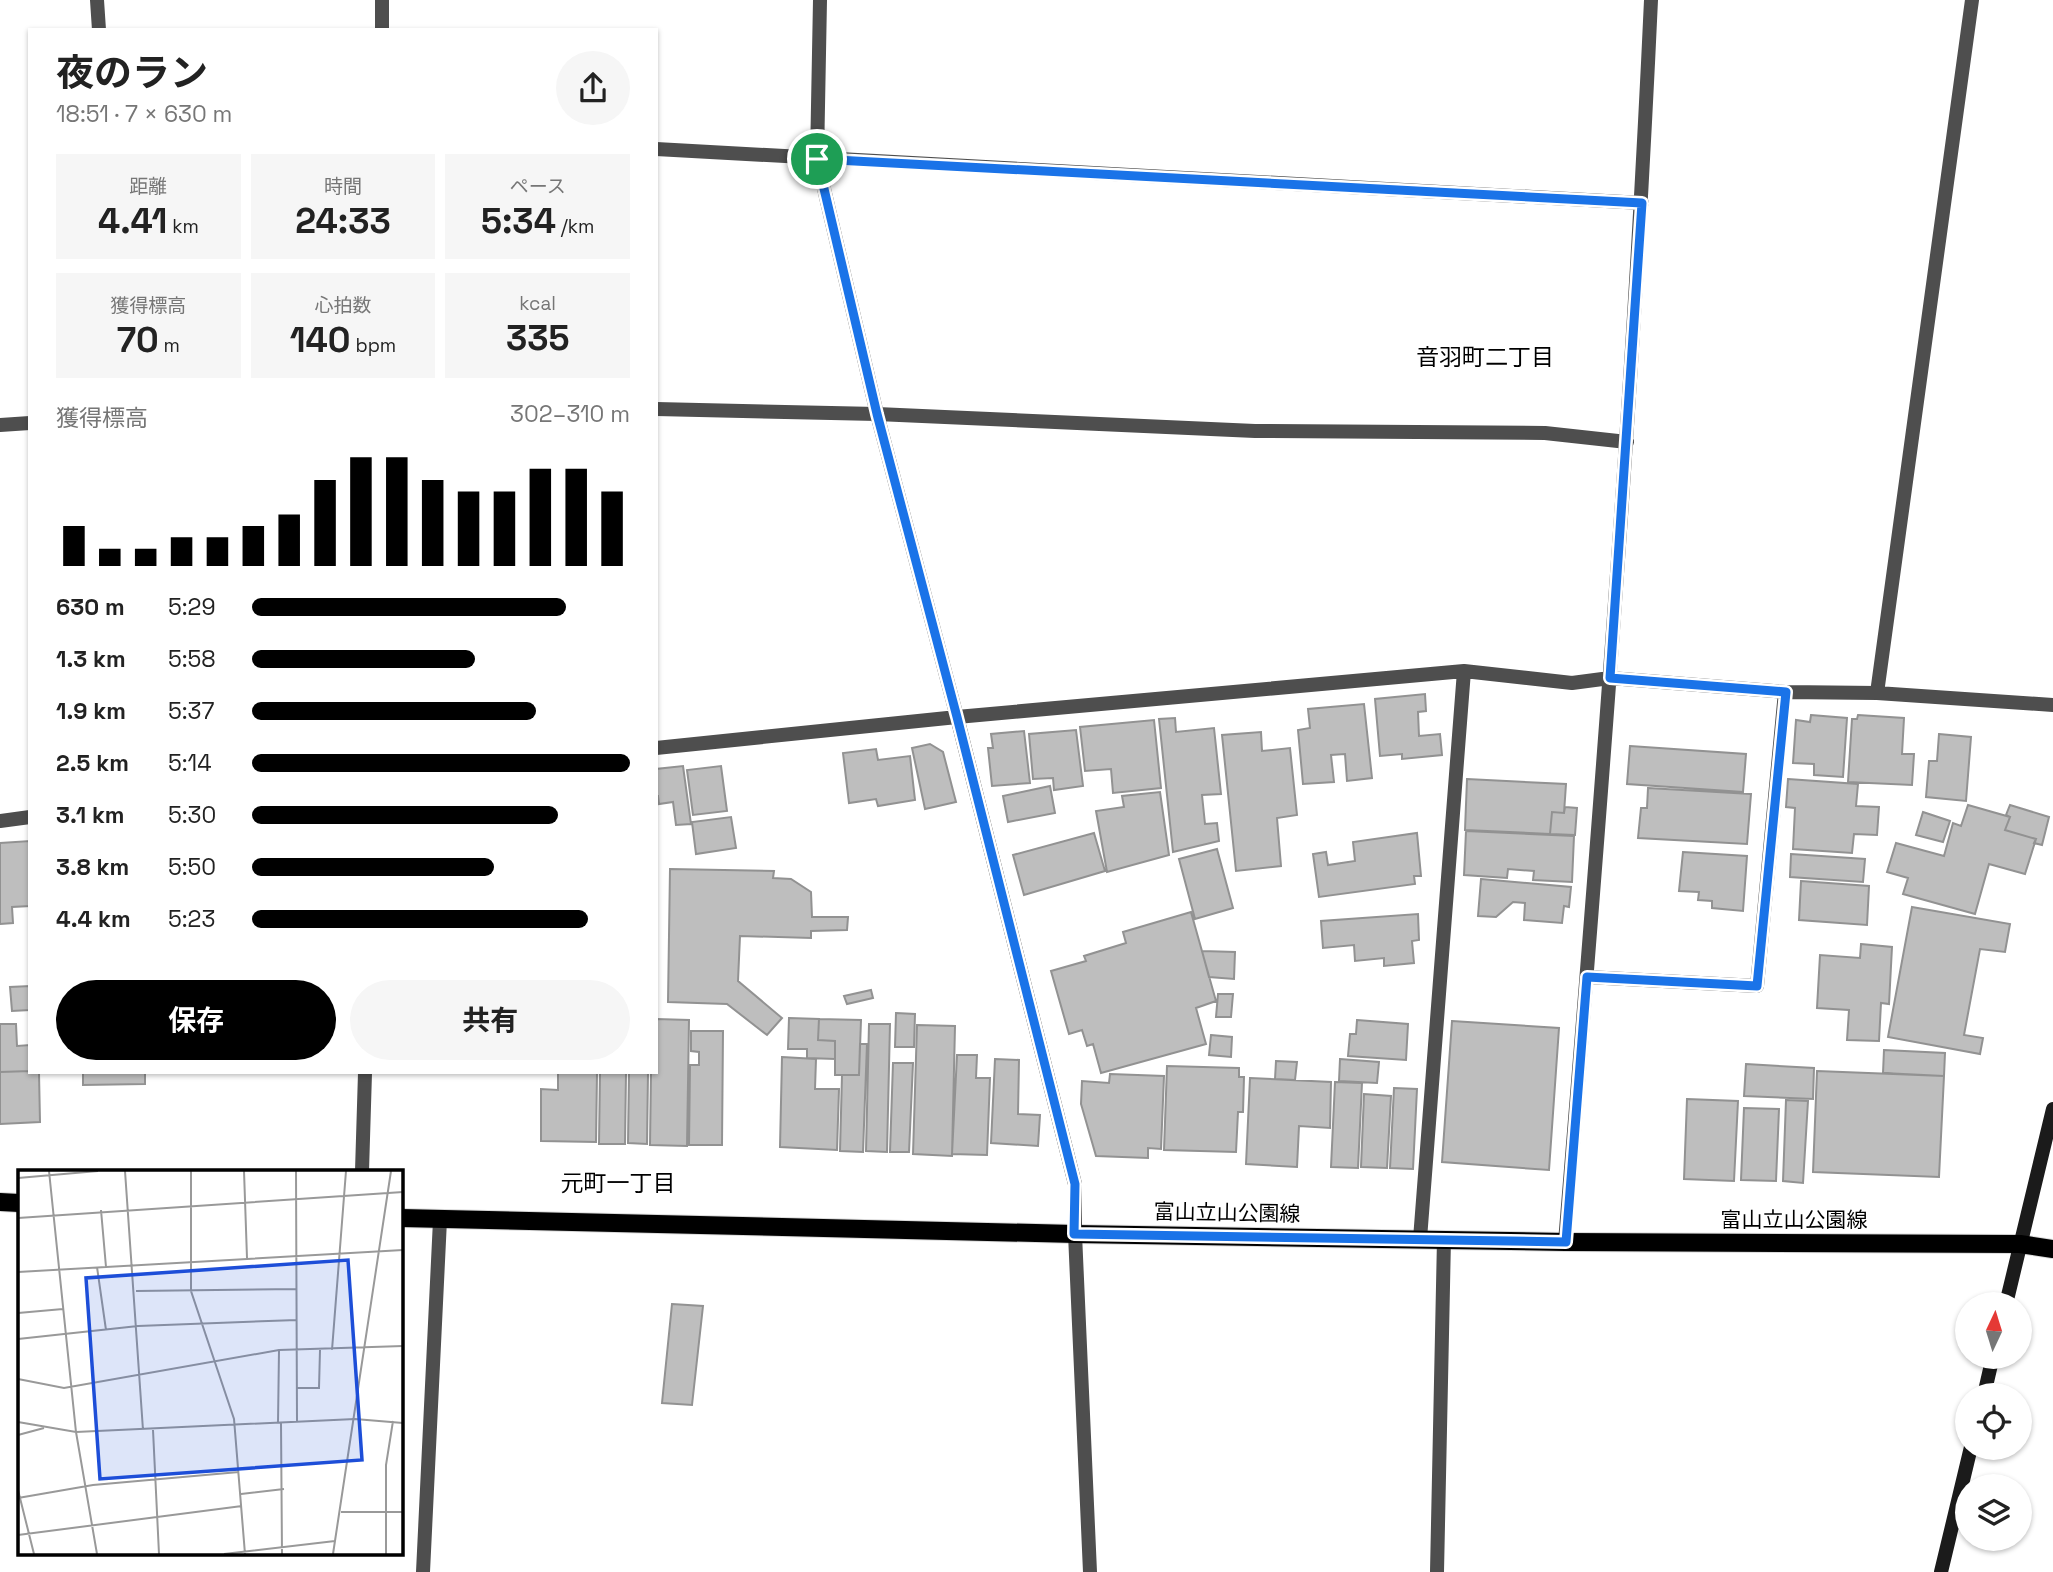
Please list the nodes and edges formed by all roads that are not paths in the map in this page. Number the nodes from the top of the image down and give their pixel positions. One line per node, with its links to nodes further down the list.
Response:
1 (97, 0): 6 (street)
2 (382, 0): 7 (street)
3 (820, 0): 9 (street)
4 (1651, 0): 10 (street)
5 (1972, 0): 19 (street)
6 (99, 28)
7 (382, 28)
8 (658, 149): 9 (street)
9 (817, 159): 10 (street); 12 (street)
10 (1642, 203): 15 (street)
11 (658, 409): 12 (street)
12 (877, 414): 15 (street); 21 (street)
13 (28, 423): 14 (street)
14 (0, 425)
15 (1627, 442): 17 (street)
16 (1464, 671): 17 (street); 21 (street); 34 (street)
17 (1610, 678): 18 (street); 25 (street)
18 (1786, 692): 19 (street); 25 (street)
19 (1877, 693): 20 (street)
20 (2053, 705)
21 (957, 717): 22 (street); 33 (street)
22 (658, 748)
23 (28, 817): 24 (street)
24 (0, 821)
25 (1587, 977): 36 (street)
26 (365, 1074): 28 (street)
27 (2053, 1109): 37 (street)
28 (362, 1170)
29 (0, 1202): 30 (main road)
30 (18, 1203)
31 (402, 1218): 32 (main road, 富山立山公園線)
32 (440, 1220): 33 (main road, 富山立山公園線); 41 (street)
33 (1074, 1234): 34 (main road, 富山立山公園線); 42 (street)
34 (1420, 1239): 35 (main road, 富山立山公園線)
35 (1444, 1239): 36 (main road, 富山立山公園線); 43 (street)
36 (1566, 1242): 37 (main road, 富山立山公園線)
37 (2020, 1244): 38 (main road, 富山立山公園線); 39 (street)
38 (2053, 1249)
39 (2009, 1292)
40 (1968, 1460): 44 (street)
41 (423, 1572)
42 (1090, 1572)
43 (1437, 1572)
44 (1941, 1572)

